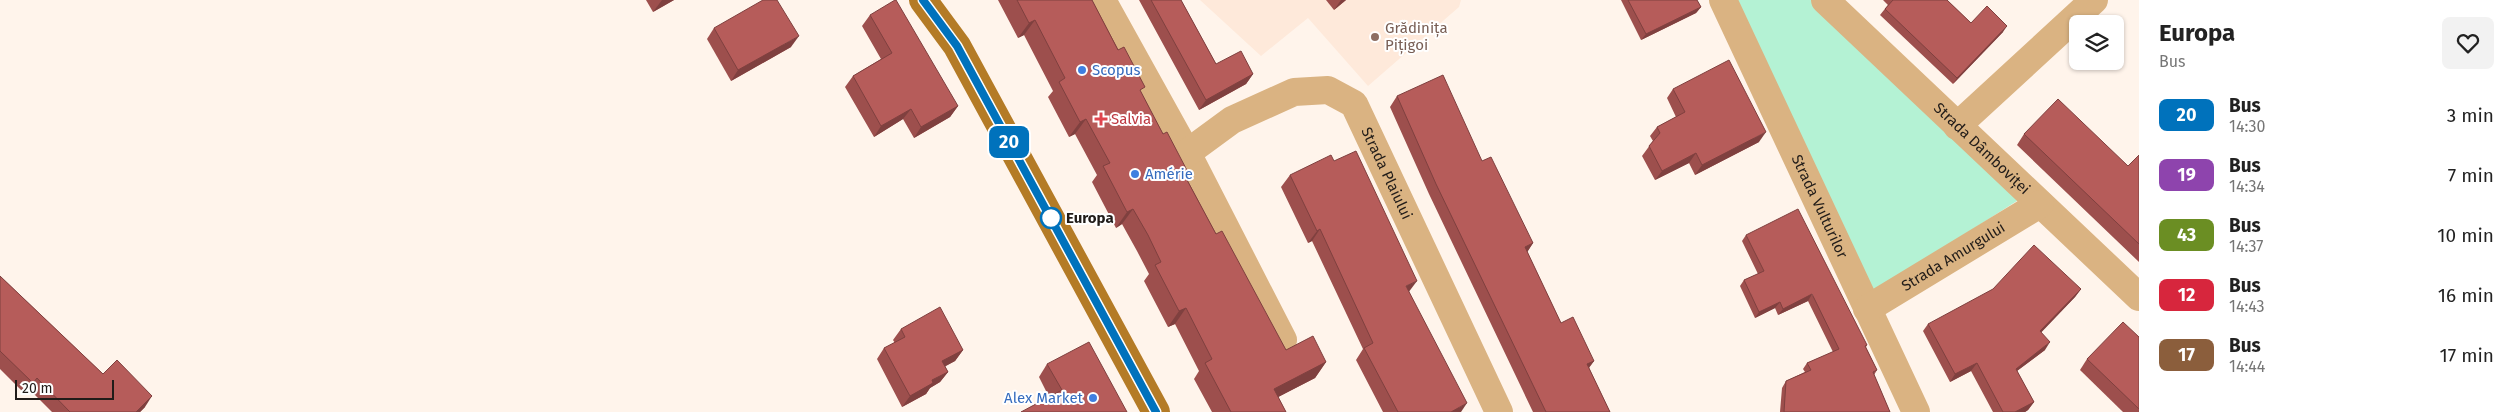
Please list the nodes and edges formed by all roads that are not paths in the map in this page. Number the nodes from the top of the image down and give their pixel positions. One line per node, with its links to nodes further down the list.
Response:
1 (924, 0): 7 (main road)
2 (949, 0): 7 (main road)
3 (1102, 0): 9 (street)
4 (1723, 0): 12 (street, Strada Vulturilor)
5 (1825, 0): 8 (street, Strada Dâmboviței)
6 (2094, 0): 8 (street)
7 (957, 46): 14 (main road)
8 (1957, 126): 10 (street, Strada Dâmboviței)
9 (1187, 153): 13 (street); 15 (street, Strada Plaiului)
10 (2040, 204): 11 (street, Strada Dâmboviței); 12 (street, Strada Amurgului)
11 (2139, 297)
12 (1867, 309): 16 (street, Strada Vulturilor)
13 (1283, 340)
14 (1156, 412)
15 (1499, 412)
16 (1916, 412)

